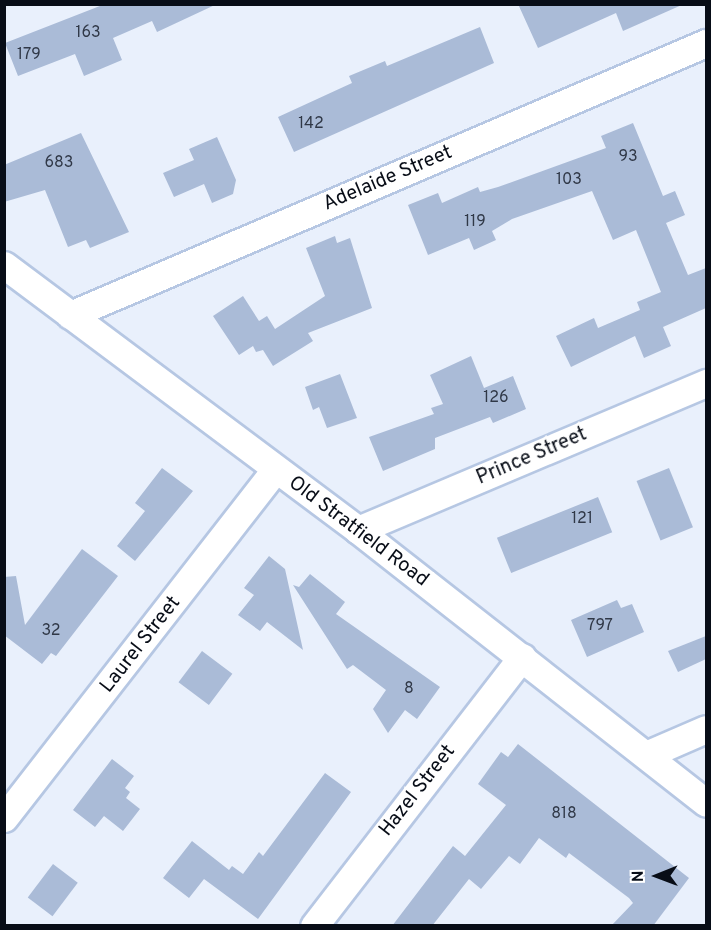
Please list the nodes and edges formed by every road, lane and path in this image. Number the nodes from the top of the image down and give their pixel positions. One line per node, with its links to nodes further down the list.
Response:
1 (706, 43): 3 (street, Adelaide Street)
2 (4, 266): 3 (street, Old Stratfield Road)
3 (70, 315): 5 (street, Old Stratfield Road)
4 (706, 383): 6 (street, Prince Street)
5 (275, 470): 6 (street, Old Stratfield Road); 11 (street, Laurel Street)
6 (358, 530): 7 (street, Old Stratfield Road)
7 (522, 657): 9 (street, Old Stratfield Road); 12 (street, Hazel Street)
8 (706, 729): 9 (street)
9 (646, 755): 10 (street, Old Stratfield Road)
10 (706, 804)
11 (4, 818)
12 (314, 926)

